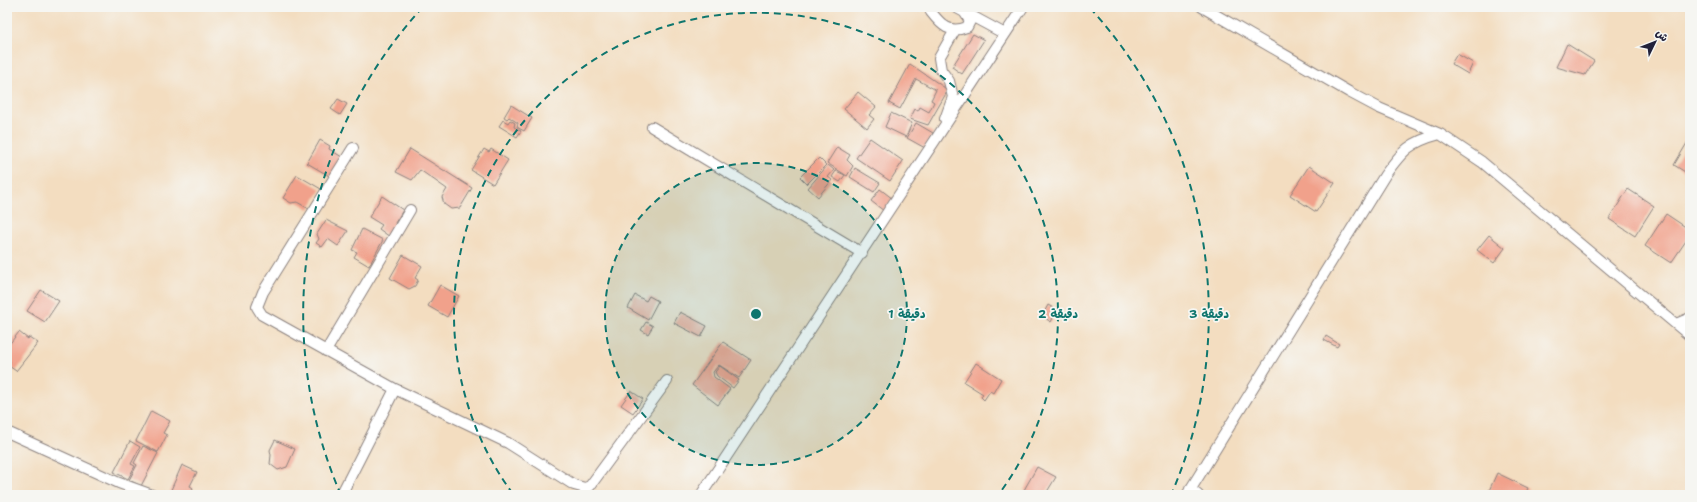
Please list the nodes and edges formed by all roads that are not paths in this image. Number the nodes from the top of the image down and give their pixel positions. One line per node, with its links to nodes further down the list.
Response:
1 (932, 7): 6 (street)
2 (954, 7): 5 (street)
3 (1023, 7): 7 (street)
4 (1202, 7): 10 (street)
5 (965, 13): 6 (street); 7 (street)
6 (955, 30): 9 (street)
7 (1005, 34): 9 (street)
8 (652, 127): 13 (street)
9 (943, 129): 13 (street)
10 (1440, 134): 15 (street); 21 (street)
11 (354, 148): 17 (street)
12 (410, 210): 17 (street)
13 (862, 253): 24 (street)
14 (1690, 318): 15 (street)
15 (1676, 324): 16 (street)
16 (1690, 336)
17 (326, 351): 19 (street)
18 (667, 381): 19 (street)
19 (395, 389): 23 (street)
20 (7, 432): 22 (street)
21 (1192, 493)
22 (152, 495)
23 (341, 495)
24 (701, 495)

